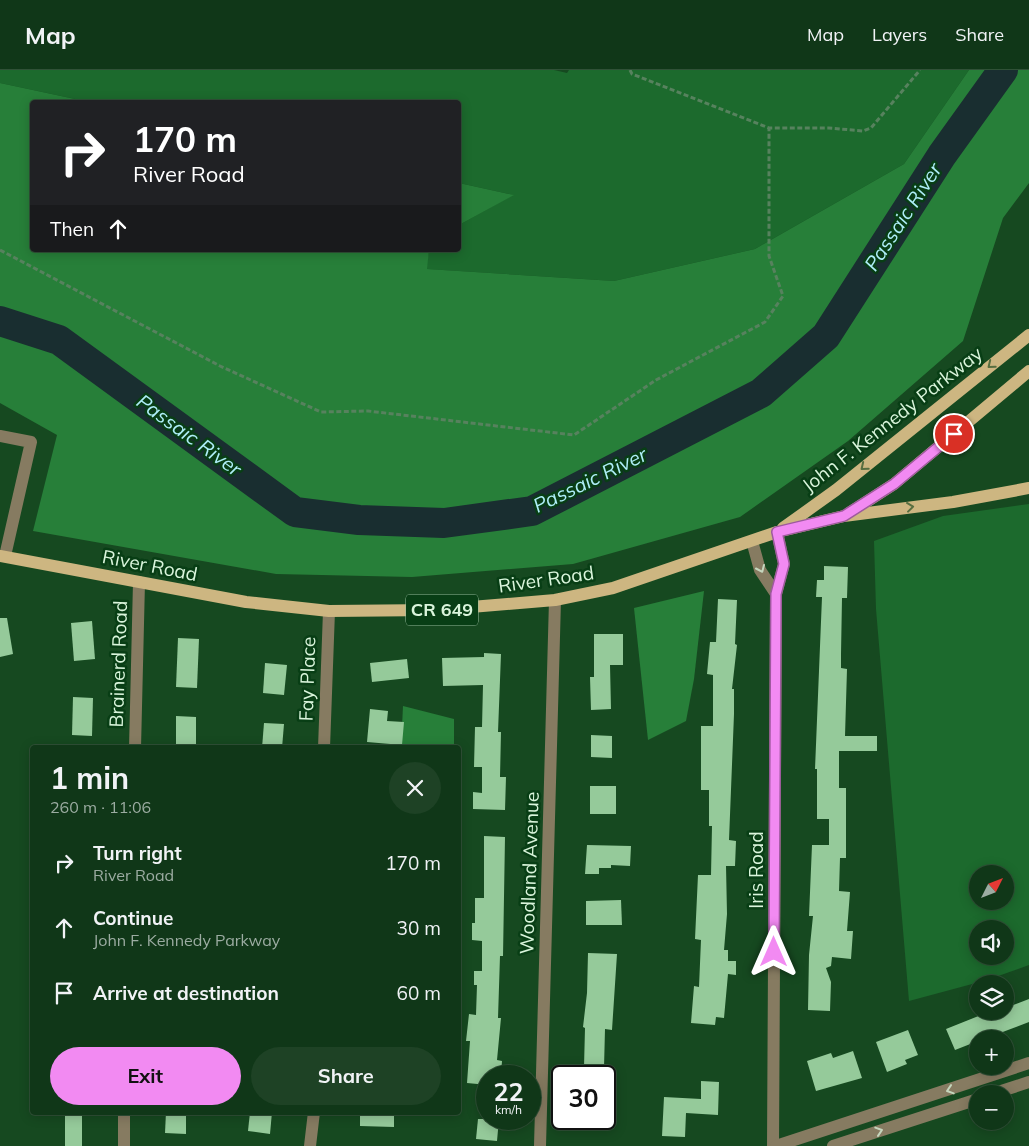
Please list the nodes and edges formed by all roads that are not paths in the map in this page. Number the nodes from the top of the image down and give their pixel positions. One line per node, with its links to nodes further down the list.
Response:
1 (1029, 335): 6 (main road, John F. Kennedy Parkway, one-way to 6)
2 (1029, 371): 5 (main road)
3 (0, 436): 8 (street)
4 (1029, 488): 5 (main road, River Road, one-way to 4)
5 (844, 516): 6 (main road, River Road)
6 (777, 532): 7 (main road, River Road / CR 649); 10 (street, Iris Road)
7 (752, 541): 10 (street, one-way to 10); 11 (main road, River Road / CR 649)
8 (2, 556): 9 (main road, River Road / CR 649)
9 (139, 582): 12 (main road, River Road / CR 649); 13 (street, Brainerd Road)
10 (776, 594): 24 (street, Iris Road)
11 (555, 600): 12 (main road, River Road / CR 649); 23 (street, Woodland Avenue)
12 (328, 612): 14 (street, Fay Place)
13 (134, 745)
14 (324, 745)
15 (1029, 1063): 24 (street, one-way to 24)
16 (1029, 1082): 17 (street)
17 (1014, 1087)
18 (969, 1102): 25 (street, one-way to 18)
19 (124, 1115): 21 (street)
20 (314, 1115): 22 (street)
21 (124, 1146)
22 (310, 1146)
23 (540, 1146)
24 (775, 1146)
25 (833, 1146)

